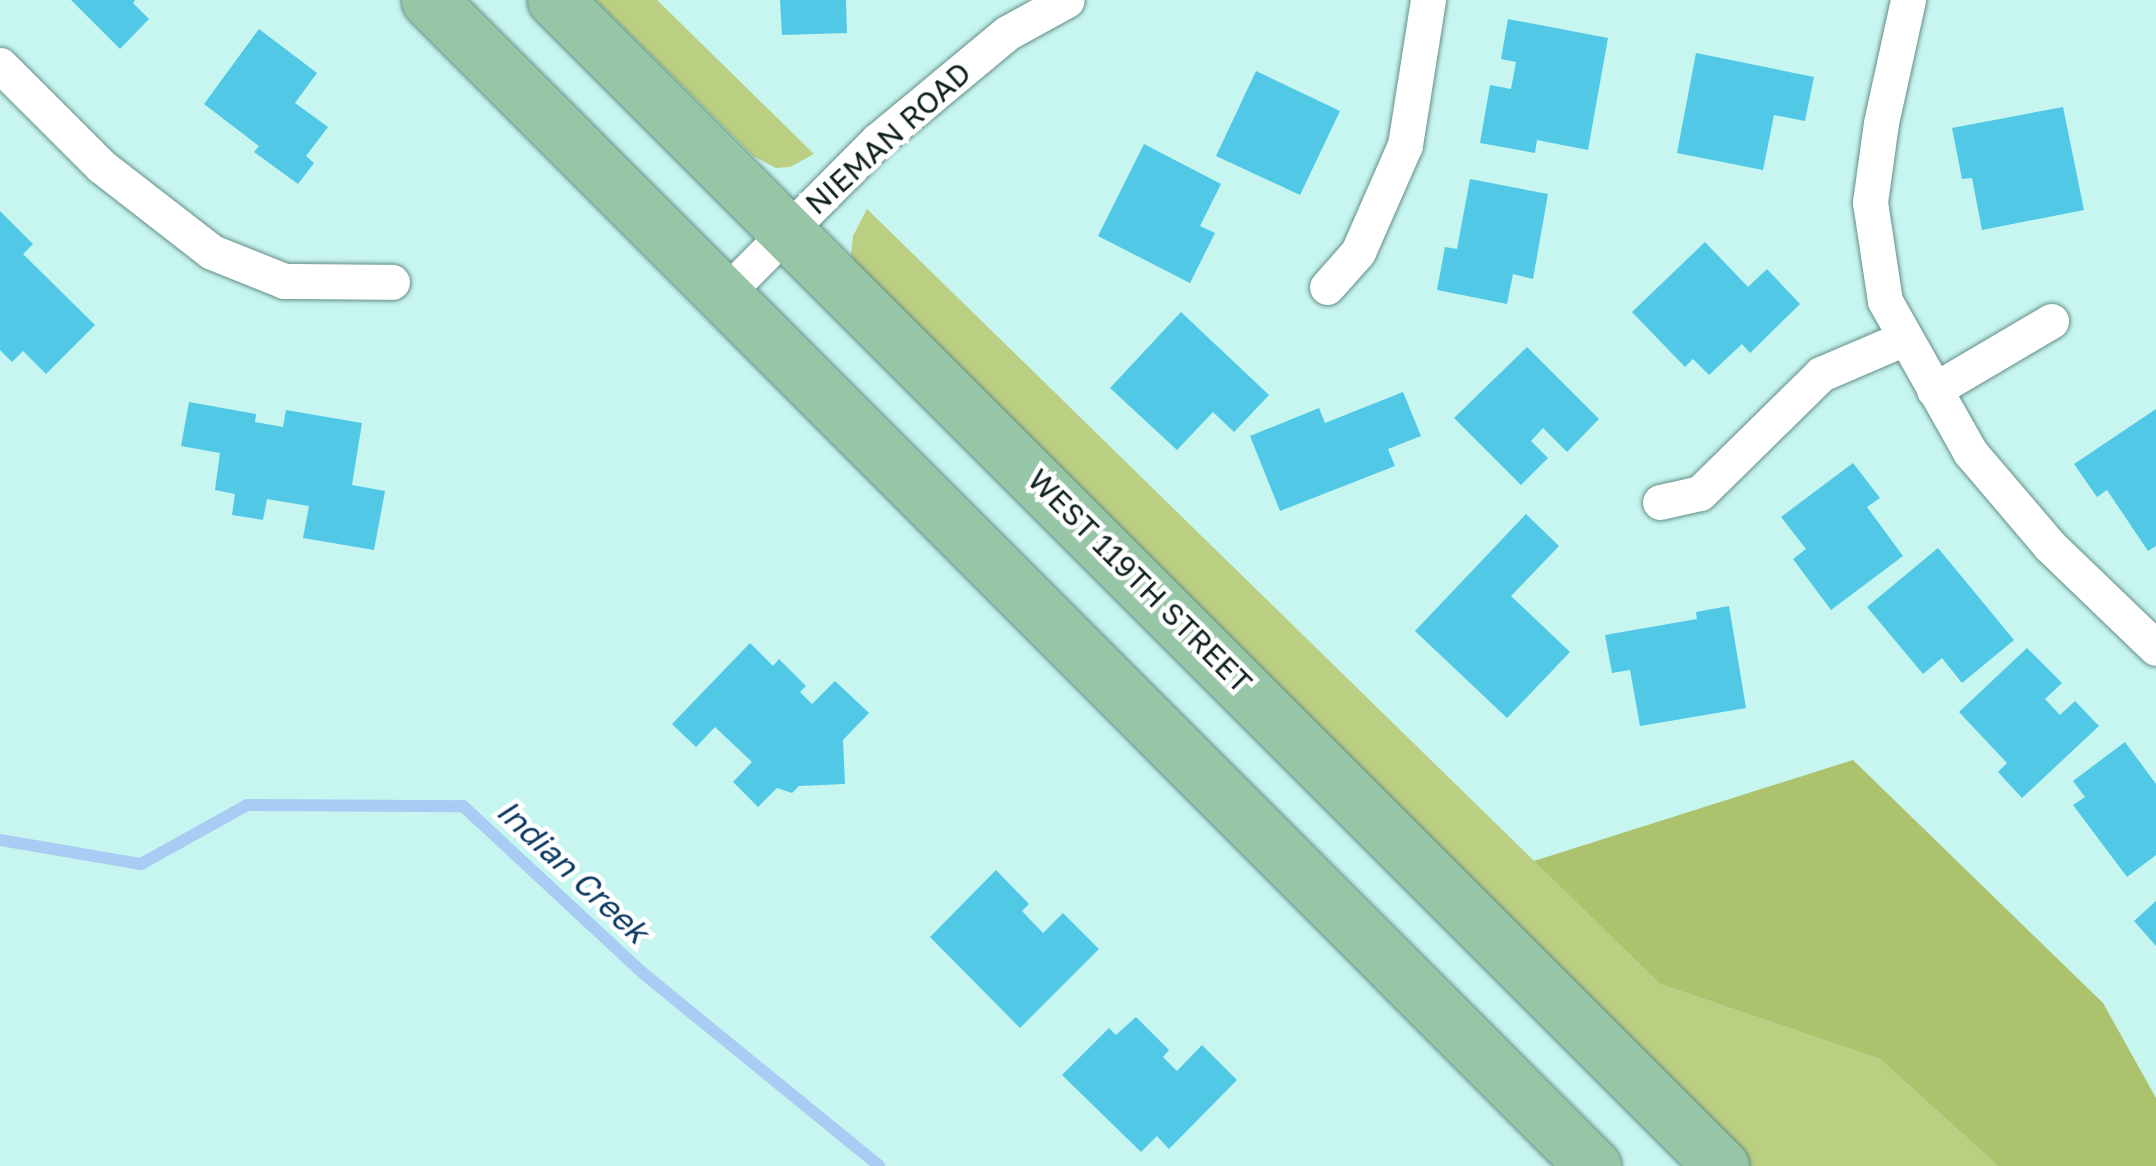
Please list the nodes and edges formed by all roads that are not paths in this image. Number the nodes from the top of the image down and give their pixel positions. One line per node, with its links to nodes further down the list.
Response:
1 (429, 0): 11 (main road)
2 (555, 0): 8 (main road, WEST 119TH STREET)
3 (1067, 0): 6 (street, NIEMAN ROAD)
4 (1428, 0): 10 (street)
5 (1908, 0): 13 (street)
6 (1008, 17): 8 (street, NIEMAN ROAD)
7 (0, 65): 9 (street)
8 (788, 229): 11 (street, NIEMAN ROAD); 18 (main road, WEST 119TH STREET)
9 (392, 282)
10 (1327, 287)
11 (723, 296): 17 (main road)
12 (2051, 321): 14 (street)
13 (1905, 338): 14 (street); 15 (street)
14 (1934, 390): 16 (street)
15 (1660, 502)
16 (2156, 648)
17 (1593, 1166)
18 (1721, 1166)

